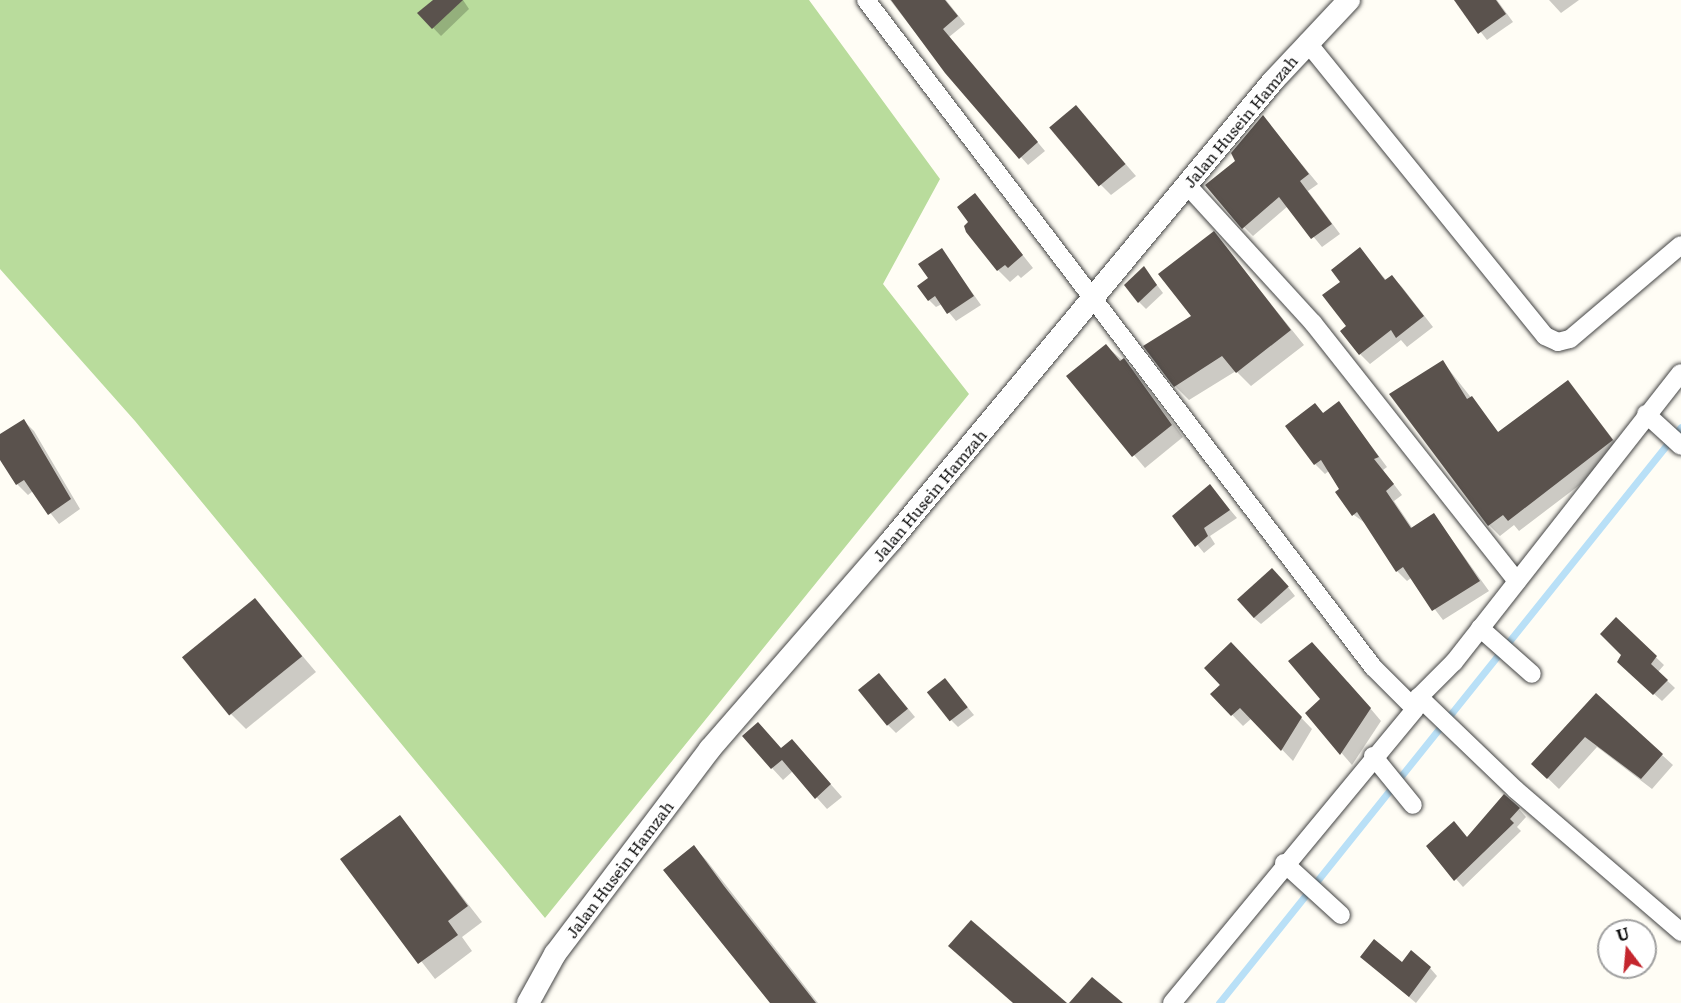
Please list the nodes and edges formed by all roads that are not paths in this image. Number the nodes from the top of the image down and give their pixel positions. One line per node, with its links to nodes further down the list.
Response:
1 (866, 0): 6 (street)
2 (1349, 0): 3 (street, Jalan Husein Hamzah)
3 (1307, 42): 4 (street, Jalan Husein Hamzah); 5 (street)
4 (1187, 185): 6 (street, Jalan Husein Hamzah); 10 (street)
5 (1681, 245)
6 (1094, 296): 13 (street); 19 (street, Jalan Husein Hamzah)
7 (1681, 373): 8 (street)
8 (1650, 417): 9 (street); 10 (street)
9 (1681, 446)
10 (1517, 581): 11 (street)
11 (1486, 633): 12 (street); 13 (street)
12 (1527, 670)
13 (1421, 704): 14 (street); 18 (street)
14 (1375, 759): 15 (street); 16 (street)
15 (1408, 799)
16 (1288, 866): 17 (street); 20 (street)
17 (1336, 910)
18 (1681, 932)
19 (528, 1003)
20 (1173, 1003)

